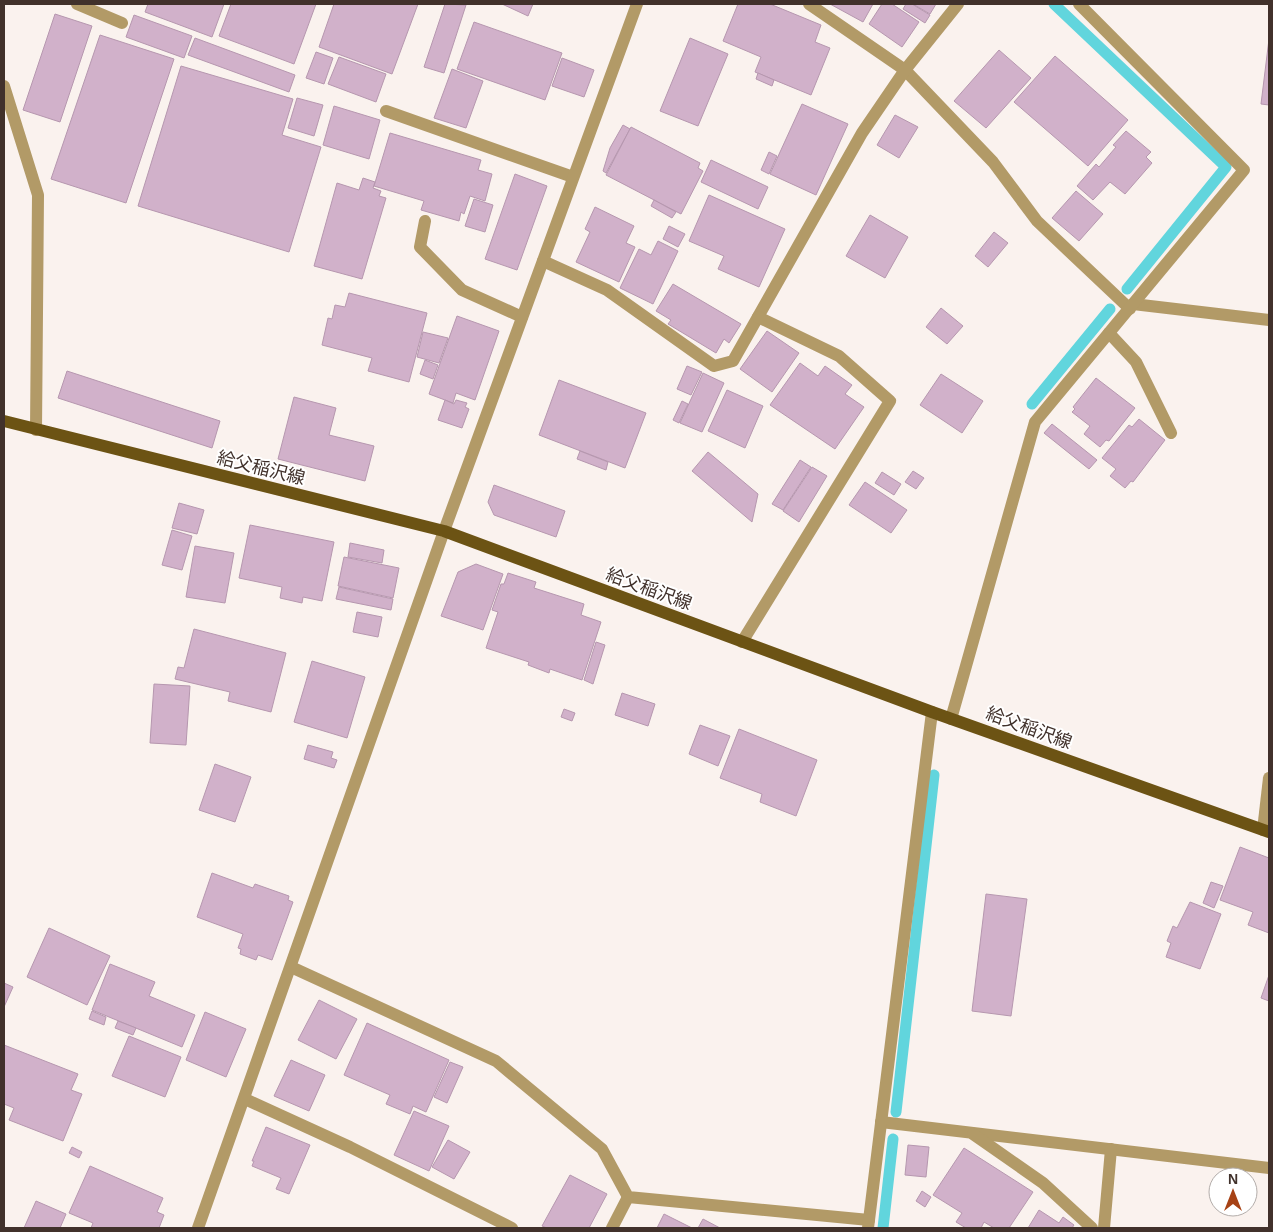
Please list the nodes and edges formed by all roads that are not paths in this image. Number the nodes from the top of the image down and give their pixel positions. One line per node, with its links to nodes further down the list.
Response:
1 (77, 4): 6 (street)
2 (637, 4): 10 (street)
3 (809, 4): 7 (street)
4 (958, 4): 7 (street)
5 (1079, 4): 13 (street)
6 (122, 23)
7 (905, 70): 13 (street); 15 (street)
8 (4, 86): 19 (street)
9 (386, 111): 10 (street)
10 (573, 177): 12 (street)
11 (425, 221): 14 (street)
12 (543, 261): 14 (street); 15 (street)
13 (1132, 307): 16 (street); 17 (street)
14 (522, 318): 21 (street)
15 (758, 318): 22 (street)
16 (1269, 320)
17 (1109, 333): 20 (street); 24 (street)
18 (4, 422): 19 (main road, 給父稲沢線)
19 (36, 430): 21 (main road, 給父稲沢線)
20 (1171, 434)
21 (444, 531): 22 (main road, 給父稲沢線); 27 (street)
22 (742, 642): 23 (main road, 給父稲沢線)
23 (932, 712): 24 (main road, 給父稲沢線); 29 (street)
24 (951, 718): 26 (main road, 給父稲沢線)
25 (1269, 778): 26 (street)
26 (1266, 831)
27 (291, 967): 28 (street); 33 (street)
28 (245, 1099): 35 (street); 36 (street)
29 (881, 1122): 30 (street); 34 (street)
30 (972, 1133): 31 (street); 38 (street)
31 (1111, 1149): 32 (street); 39 (street)
32 (1269, 1168)
33 (628, 1197): 34 (street); 37 (street)
34 (869, 1224)
35 (198, 1228)
36 (512, 1228)
37 (612, 1228)
38 (1092, 1228)
39 (1104, 1228)

